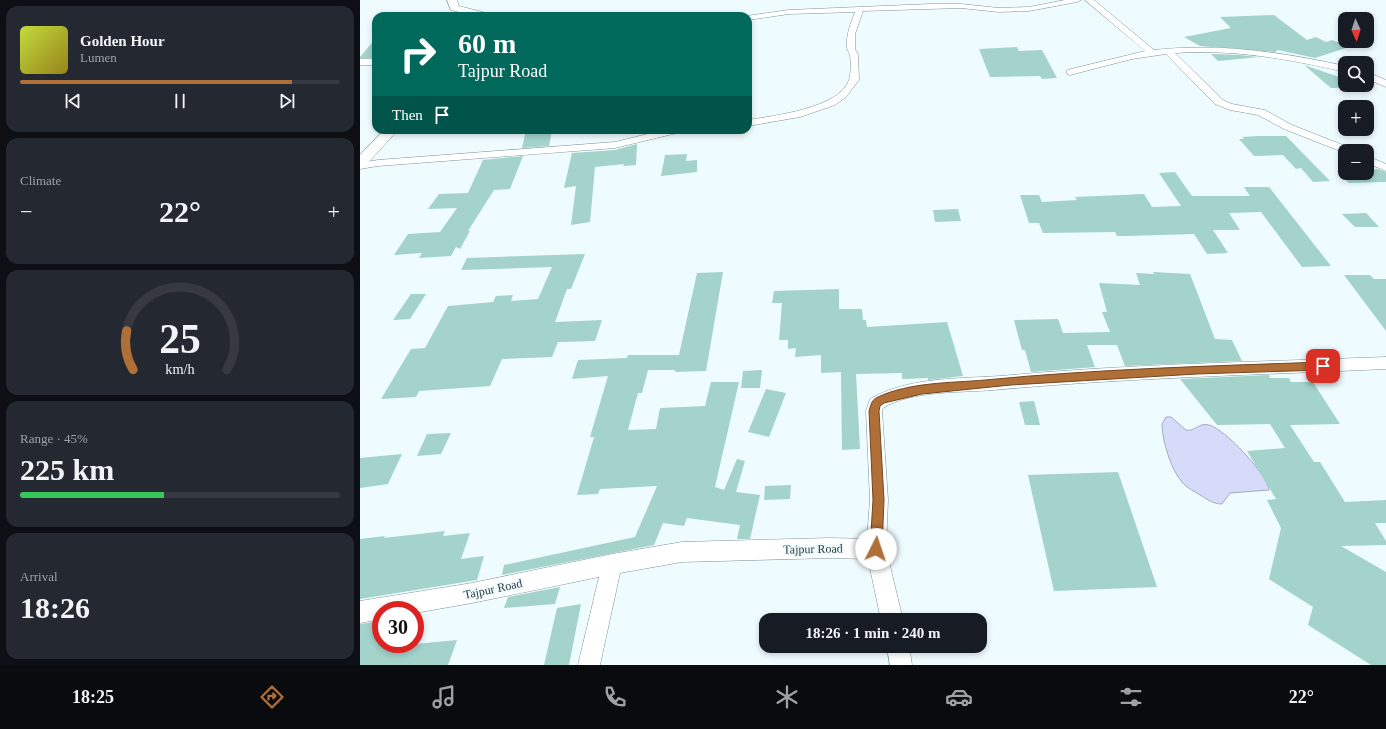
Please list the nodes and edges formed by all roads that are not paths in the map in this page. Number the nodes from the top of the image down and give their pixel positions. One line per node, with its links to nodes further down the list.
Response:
1 (452, 0): 5 (main road)
2 (1078, 0): 4 (street)
3 (1089, 0): 8 (street)
4 (860, 9): 6 (street); 15 (street)
5 (470, 12)
6 (752, 17)
7 (1169, 52): 8 (street); 11 (street); 18 (street)
8 (1152, 53): 12 (street)
9 (360, 62): 10 (street)
10 (372, 62)
11 (1338, 67)
12 (1070, 72)
13 (1374, 78): 14 (street)
14 (1386, 84)
15 (752, 122)
16 (388, 134): 20 (main road)
17 (662, 134): 20 (street)
18 (1338, 147)
19 (1374, 162): 21 (street)
20 (360, 165)
21 (1386, 168)
22 (1386, 363): 23 (street)
23 (876, 549): 24 (street, Tajpur Road); 26 (street)
24 (612, 564): 25 (street, Tajpur Road); 28 (street)
25 (360, 612)
26 (890, 613)
27 (899, 653): 29 (street)
28 (589, 665)
29 (901, 665)

